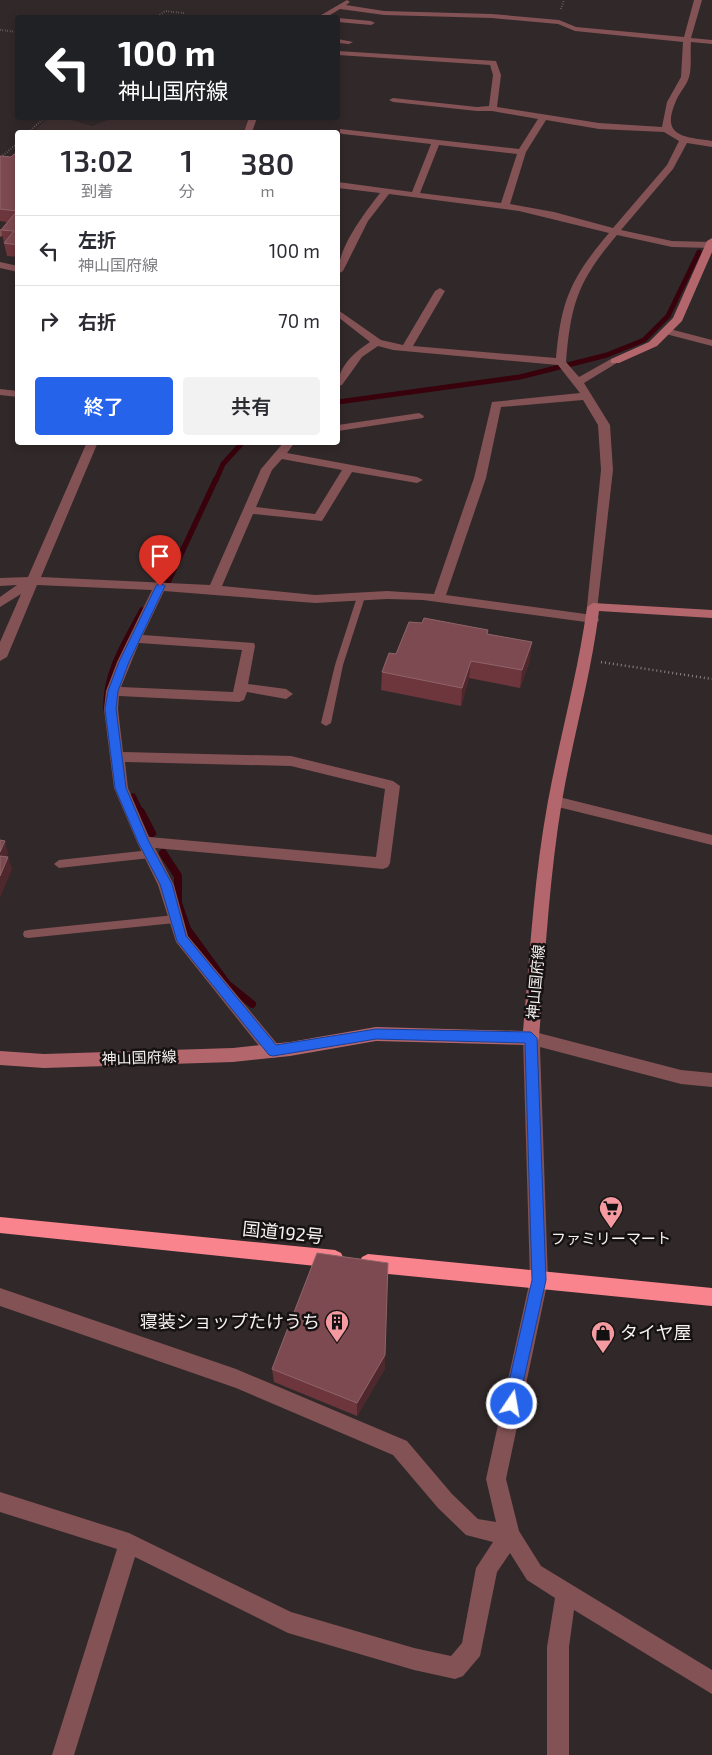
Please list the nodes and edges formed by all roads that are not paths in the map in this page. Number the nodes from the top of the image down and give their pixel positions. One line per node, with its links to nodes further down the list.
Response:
1 (349, 0): 3 (street)
2 (698, 0): 7 (street)
3 (338, 6): 4 (street); 7 (street)
4 (324, 15)
5 (340, 20): 6 (street)
6 (371, 23)
7 (687, 40): 10 (street); 16 (street)
8 (340, 41): 9 (street)
9 (349, 42)
10 (712, 42)
11 (340, 53): 13 (street)
12 (393, 100): 13 (street)
13 (493, 108): 14 (street)
14 (544, 117): 16 (street); 20 (street)
15 (343, 130): 18 (street)
16 (668, 130): 17 (street)
17 (684, 140): 19 (street); 25 (street)
18 (436, 141): 20 (street); 23 (street)
19 (712, 144)
20 (522, 152): 24 (street)
21 (340, 185): 22 (street)
22 (386, 192): 23 (street); 28 (street)
23 (415, 195): 24 (street)
24 (506, 206): 25 (street)
25 (614, 231): 26 (street); 37 (street)
26 (711, 244): 32 (main road)
27 (0, 266): 29 (street)
28 (340, 267)
29 (15, 268)
30 (440, 291): 35 (street)
31 (340, 314): 33 (street)
32 (666, 331): 34 (street); 36 (main road)
33 (377, 342): 35 (street); 38 (street)
34 (712, 343)
35 (406, 348): 37 (street)
36 (615, 361): 39 (street)
37 (563, 364): 39 (street)
38 (340, 380)
39 (578, 382): 42 (street)
40 (0, 392): 41 (street)
41 (15, 394)
42 (587, 396): 56 (street); 58 (street)
43 (419, 416): 44 (street)
44 (340, 428)
45 (91, 445): 51 (street)
46 (288, 445): 47 (street)
47 (280, 455): 48 (street); 50 (street)
48 (349, 468): 49 (street); 50 (street)
49 (417, 480)
50 (249, 510): 54 (street)
51 (31, 581): 52 (street); 53 (street); 57 (street); 61 (street)
52 (0, 582)
53 (160, 586): 54 (street); 60 (street)
54 (216, 589): 55 (street)
55 (361, 597): 56 (street); 65 (lane)
56 (439, 598): 58 (street)
57 (0, 603)
58 (593, 613): 59 (main road); 67 (main road, 神山国府線)
59 (712, 614)
60 (137, 638): 62 (street); 63 (street)
61 (0, 657)
62 (241, 687): 63 (street); 64 (street)
63 (113, 691): 66 (street)
64 (286, 694)
65 (326, 723)
66 (117, 757): 69 (street); 69 (street)
67 (555, 801): 68 (street); 73 (main road, 神山国府線)
68 (712, 840)
69 (147, 848): 70 (lane); 71 (street)
70 (59, 864)
71 (176, 919): 72 (lane); 74 (street)
72 (28, 934)
73 (531, 1038): 74 (main road, 神山国府線); 76 (street); 78 (street)
74 (273, 1051): 75 (main road, 神山国府線)
75 (0, 1058)
76 (712, 1080)
77 (0, 1225): 78 (highway, 国道192号)
78 (539, 1280): 80 (highway, 国道192号); 82 (street)
79 (0, 1297): 82 (street)
80 (712, 1298)
81 (0, 1502): 83 (street)
82 (510, 1536): 83 (street); 84 (street)
83 (129, 1543): 86 (street)
84 (566, 1594): 85 (street); 87 (street)
85 (712, 1683)
86 (63, 1755)
87 (558, 1755)

